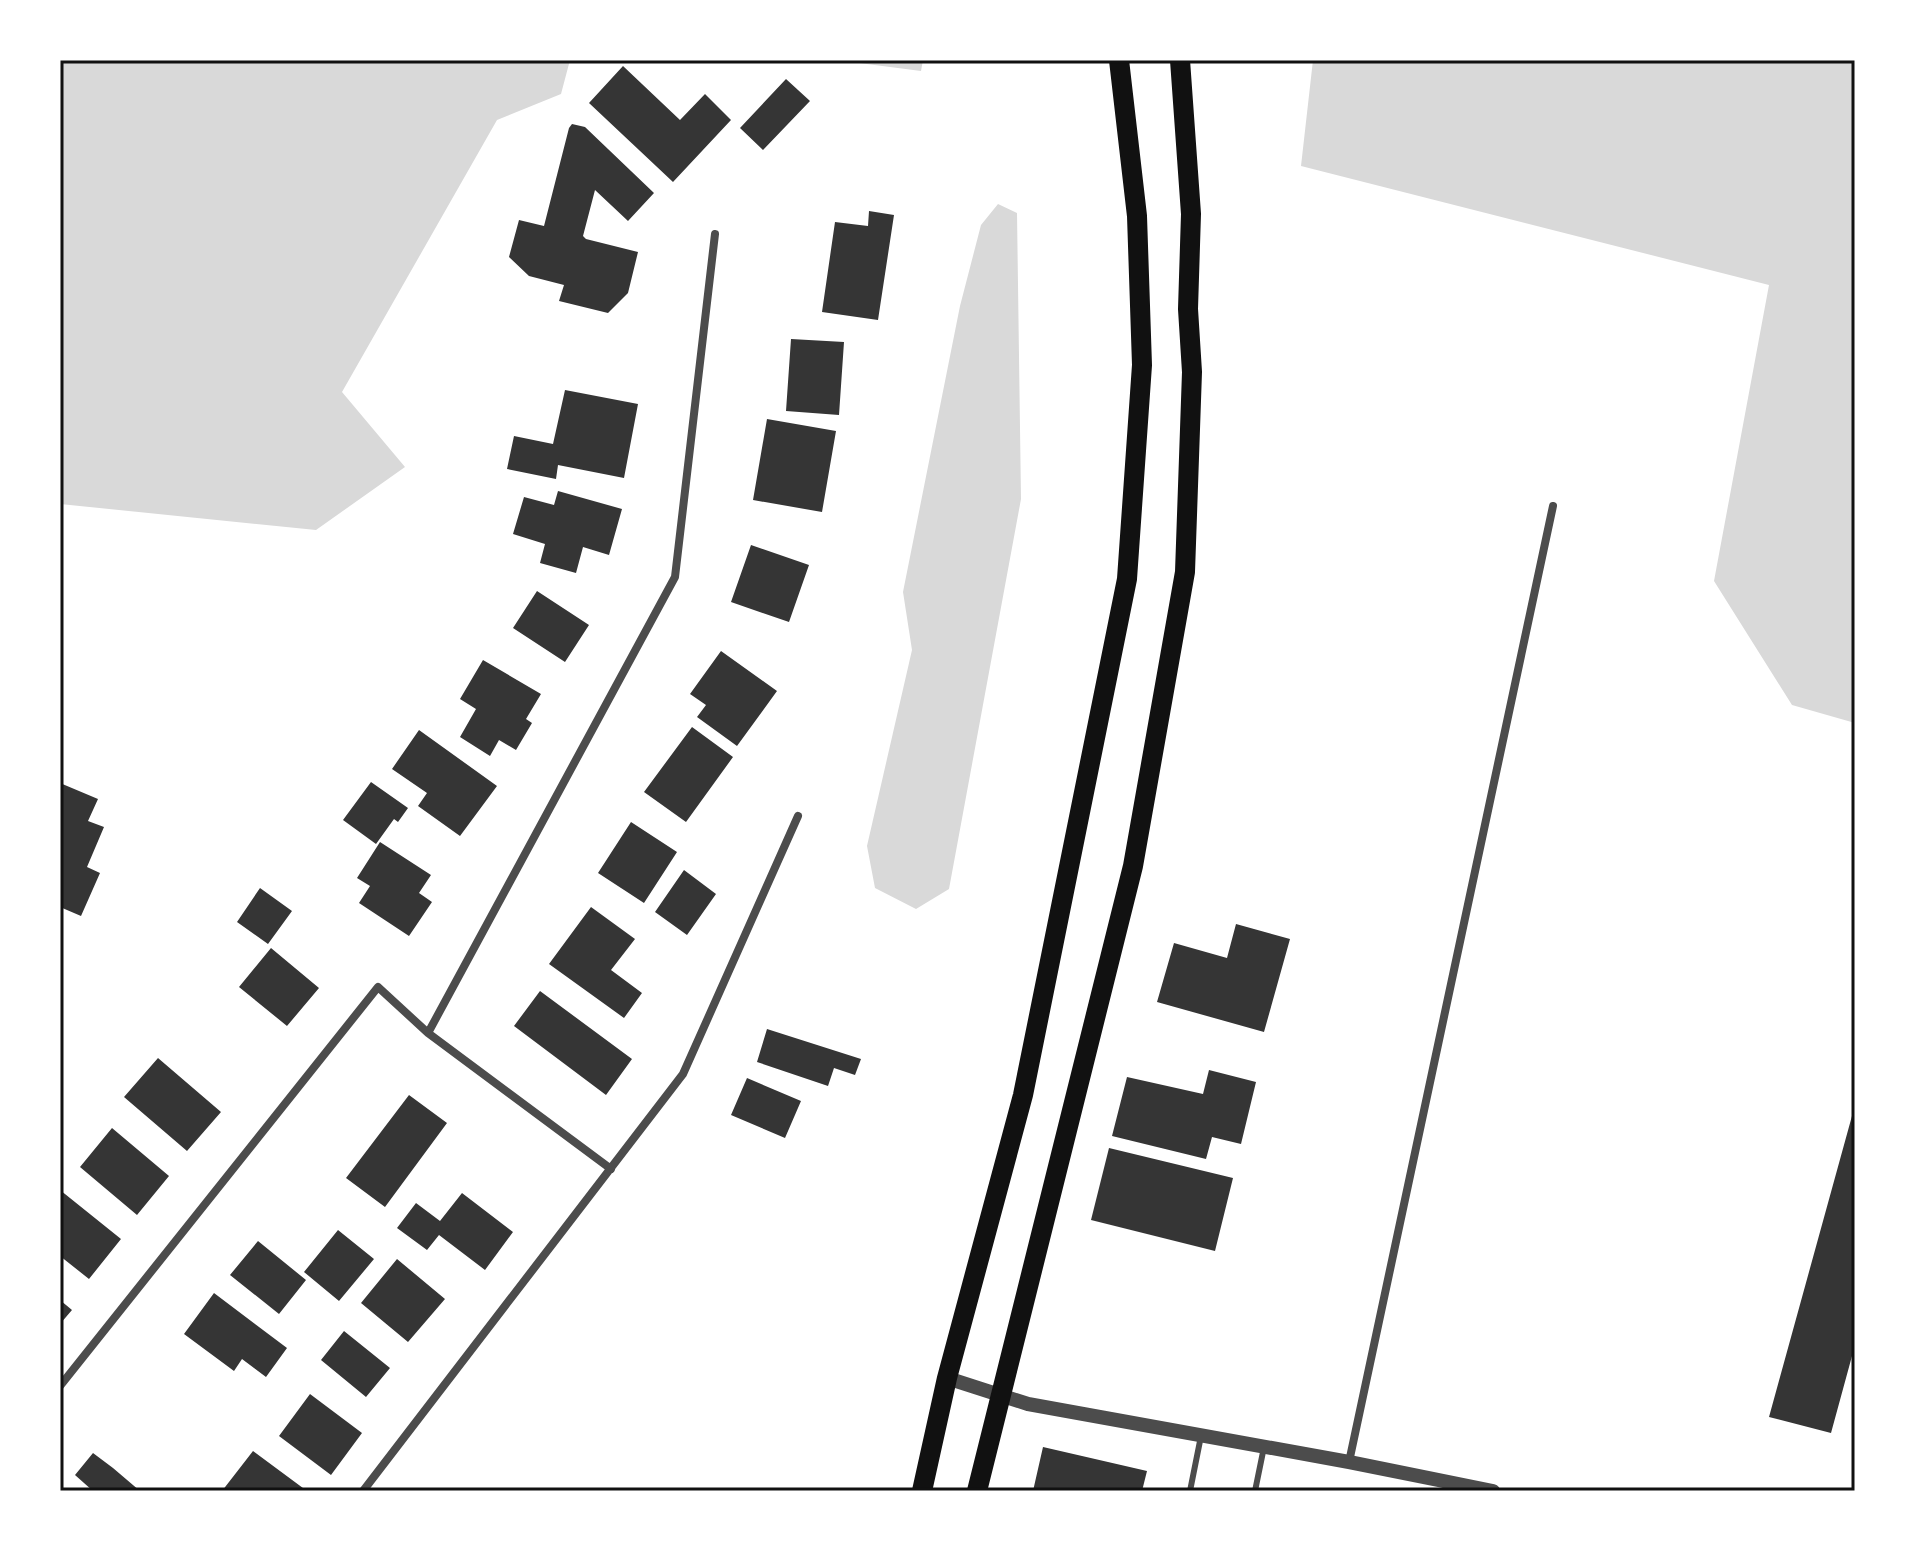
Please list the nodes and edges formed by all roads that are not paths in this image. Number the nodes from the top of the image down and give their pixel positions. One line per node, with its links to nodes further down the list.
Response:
1 (1119, 60): 8 (main road)
2 (1180, 60): 10 (main road)
3 (715, 234): 6 (street)
4 (1553, 506): 13 (street)
5 (798, 816): 7 (street)
6 (428, 1033): 7 (street); 9 (street)
7 (611, 1169): 14 (street)
8 (947, 1378): 10 (street); 15 (main road)
9 (60, 1386)
10 (1001, 1394): 11 (street); 16 (main road)
11 (1201, 1436): 12 (street); 17 (lane)
12 (1264, 1447): 13 (street); 18 (lane)
13 (1349, 1462): 19 (street)
14 (363, 1491)
15 (922, 1491)
16 (977, 1491)
17 (1190, 1491)
18 (1255, 1491)
19 (1493, 1491)

